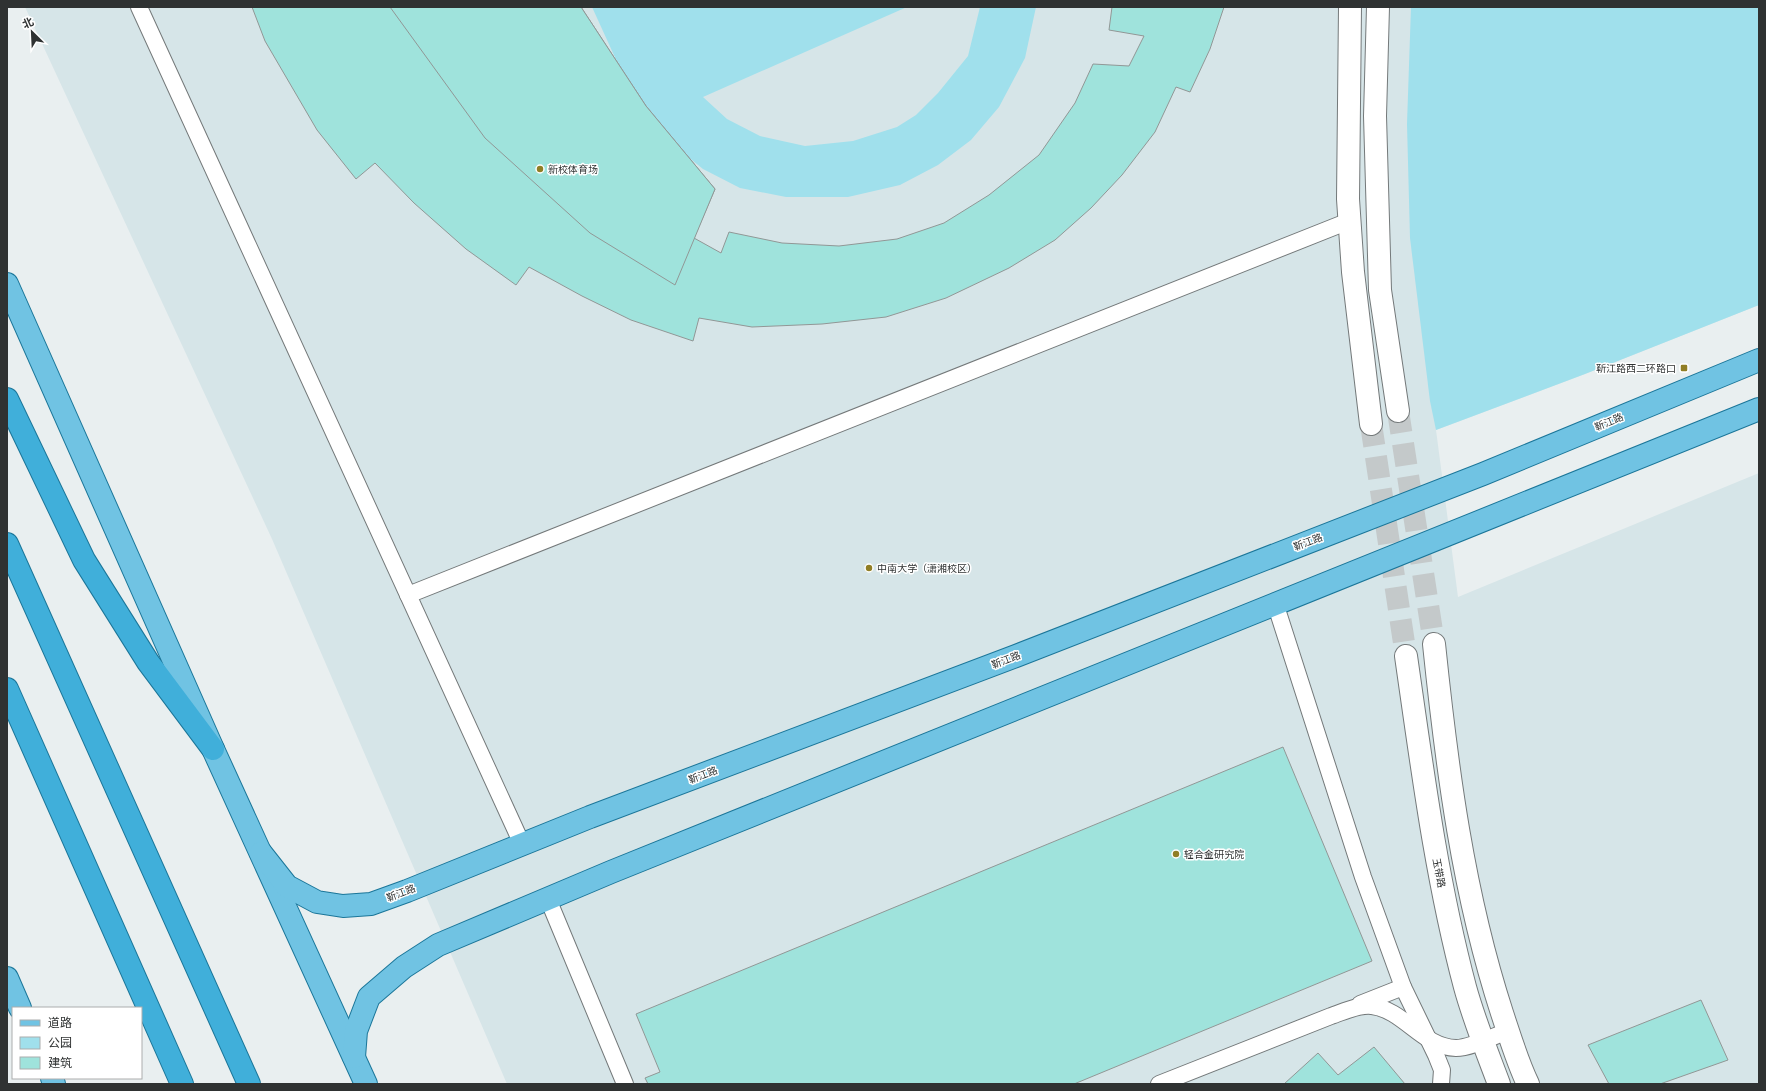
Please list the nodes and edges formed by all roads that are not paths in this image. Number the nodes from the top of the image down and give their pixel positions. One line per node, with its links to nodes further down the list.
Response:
1 (139, 7): 12 (lane)
2 (1350, 7): 4 (street)
3 (1378, 7): 9 (street)
4 (1349, 221): 10 (street); 12 (lane)
5 (7, 284): 17 (main road)
6 (1759, 360): 18 (main road, 靳江路)
7 (7, 399): 17 (highway)
8 (1759, 410): 13 (main road)
9 (1398, 411)
10 (1371, 424)
11 (7, 544): 30 (highway)
12 (408, 595): 18 (lane)
13 (1275, 603): 20 (main road); 22 (lane)
14 (1434, 644): 25 (street)
15 (1406, 656): 27 (street, 玉带路)
16 (7, 689): 29 (highway)
17 (213, 749): 19 (main road)
18 (522, 844): 19 (main road, 靳江路)
19 (261, 853): 28 (main road)
20 (548, 898): 28 (main road); 32 (lane)
21 (7, 978): 23 (main road)
22 (1403, 987): 24 (lane); 26 (lane)
23 (20, 1007)
24 (1331, 1016): 26 (lane); 33 (lane)
25 (1508, 1031): 27 (lane); 36 (street)
26 (1428, 1040): 27 (lane); 34 (lane)
27 (1476, 1043): 34 (lane); 35 (street, 玉带路)
28 (354, 1056): 31 (main road)
29 (182, 1084)
30 (249, 1084)
31 (366, 1084)
32 (625, 1084)
33 (1159, 1084)
34 (1442, 1084)
35 (1499, 1084)
36 (1528, 1084)

